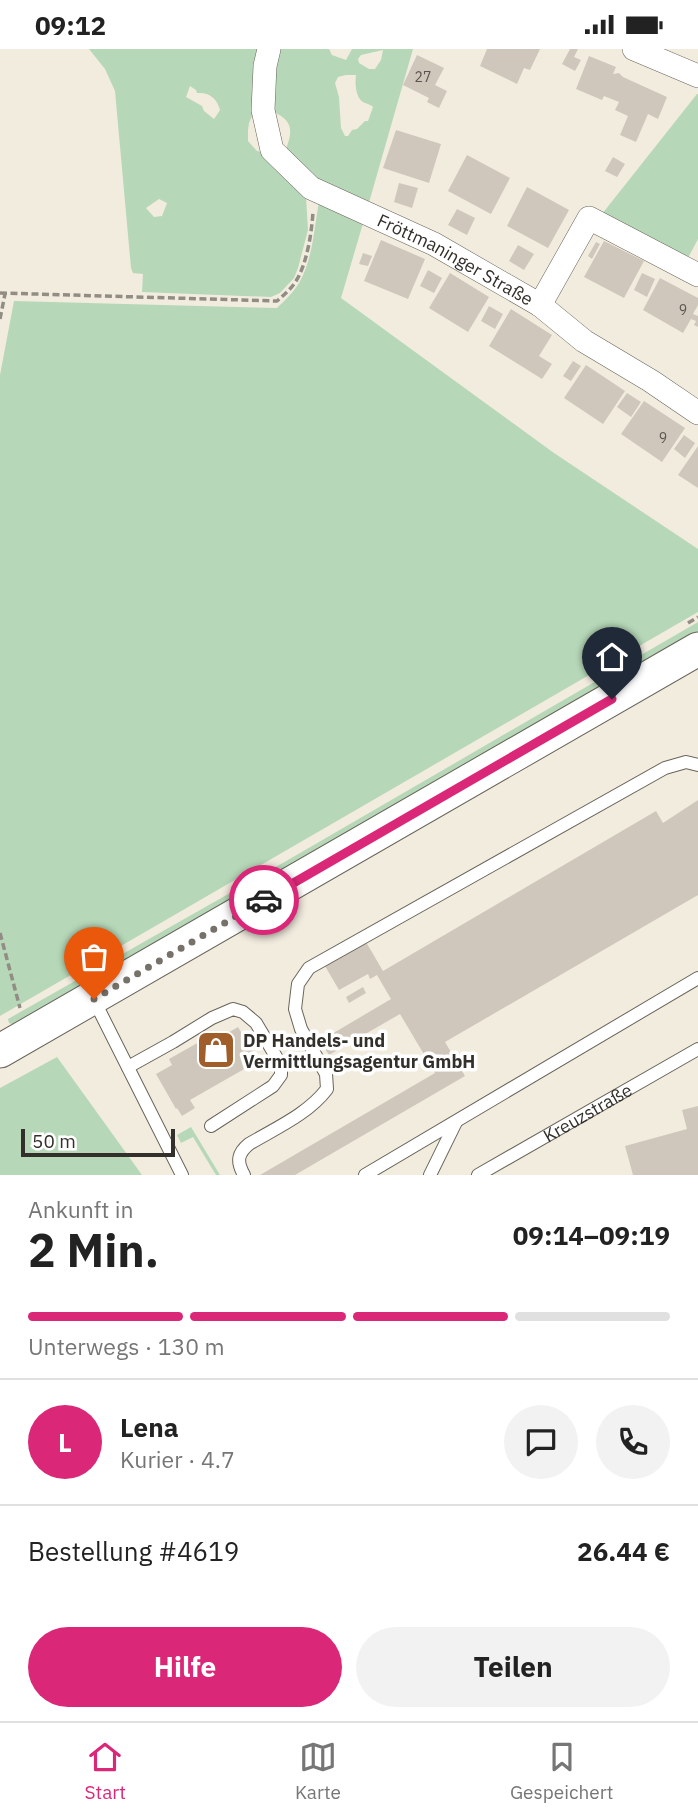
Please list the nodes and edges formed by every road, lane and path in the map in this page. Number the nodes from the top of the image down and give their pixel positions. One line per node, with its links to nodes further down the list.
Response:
1 (269, 49): 4 (street, Fröttmaninger Straße)
2 (634, 49): 3 (street)
3 (689, 65)
4 (311, 188): 6 (path); 7 (street, Fröttmaninger Straße)
5 (698, 275): 7 (street, Fröttmaninger Straße)
6 (2, 293): 8 (path)
7 (540, 305): 9 (street)
8 (0, 319)
9 (698, 413)
10 (698, 649): 14 (main road)
11 (698, 765): 22 (lane)
12 (0, 933): 15 (path)
13 (698, 978): 19 (lane)
14 (94, 999): 17 (main road); 18 (lane)
15 (20, 1008)
16 (698, 1049): 25 (lane, Kreuzstraße)
17 (0, 1051)
18 (128, 1067): 20 (lane); 21 (lane)
19 (456, 1122): 23 (lane); 24 (lane)
20 (211, 1126)
21 (182, 1175)
22 (244, 1175)
23 (365, 1175)
24 (430, 1175)
25 (478, 1175)

